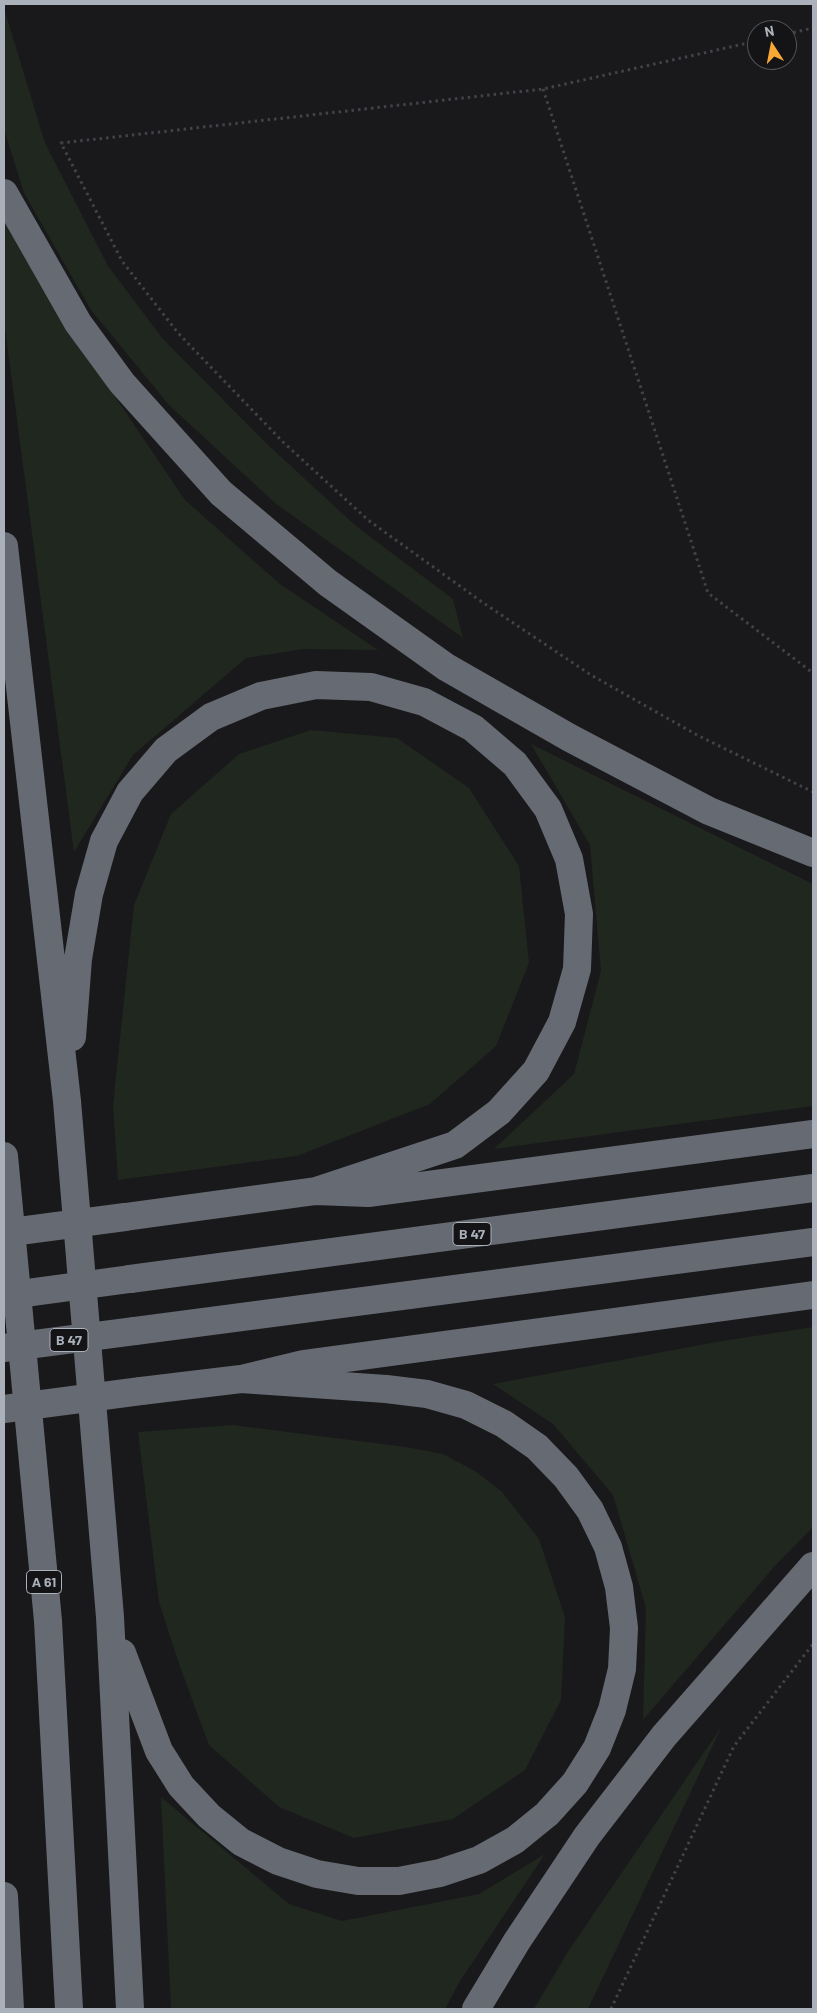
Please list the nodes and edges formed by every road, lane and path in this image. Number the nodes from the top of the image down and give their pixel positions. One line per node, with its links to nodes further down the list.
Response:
1 (813, 28): 2 (path)
2 (797, 32)
3 (747, 43): 4 (path)
4 (543, 89): 7 (path); 8 (path)
5 (4, 193): 9 (highway)
6 (4, 546): 10 (highway)
7 (813, 673)
8 (813, 792)
9 (813, 853)
10 (66, 1101): 14 (highway); 23 (highway)
11 (813, 1134): 14 (highway)
12 (4, 1156): 27 (highway, A 61)
13 (813, 1188): 17 (highway, B 47, bridge)
14 (316, 1191): 15 (highway, bridge)
15 (4, 1234)
16 (813, 1242): 19 (highway, B 47, bridge)
17 (4, 1296)
18 (813, 1296): 20 (highway)
19 (4, 1348)
20 (241, 1379): 21 (highway, bridge); 23 (highway)
21 (4, 1409)
22 (813, 1566): 29 (highway)
23 (110, 1617): 28 (highway)
24 (813, 1644): 30 (path)
25 (4, 1896): 26 (highway)
26 (10, 2009)
27 (69, 2009)
28 (130, 2009)
29 (476, 2009)
30 (611, 2009)

